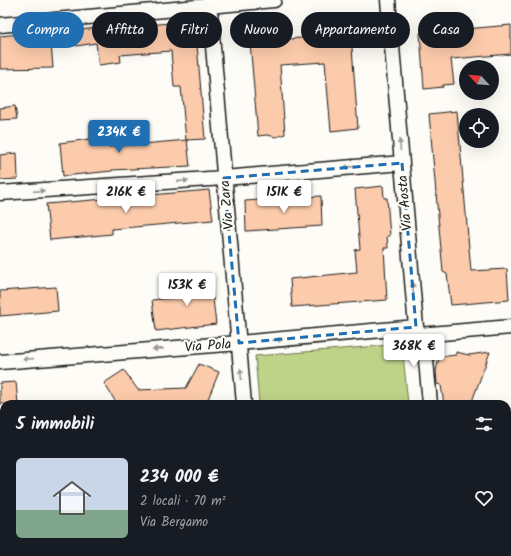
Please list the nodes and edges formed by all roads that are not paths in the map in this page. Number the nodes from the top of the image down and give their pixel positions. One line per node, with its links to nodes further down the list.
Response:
1 (274, 0): 3 (street)
2 (388, 0): 5 (street, Via Aosta, one-way to 2)
3 (209, 3): 4 (street); 6 (street, Via Zara)
4 (0, 25)
5 (402, 163): 6 (street, one-way to 6); 9 (street, Via Aosta, one-way to 5)
6 (224, 178): 7 (street, one-way to 6); 10 (street, Via Zara)
7 (0, 193)
8 (511, 327): 9 (street, Via Pola)
9 (417, 331): 10 (street, Via Pola, one-way to 9); 13 (street, Via Aosta)
10 (239, 343): 11 (street, Via Pola, one-way to 11); 12 (street, Via Zara, one-way to 10)
11 (0, 362)
12 (244, 400)
13 (430, 400)

